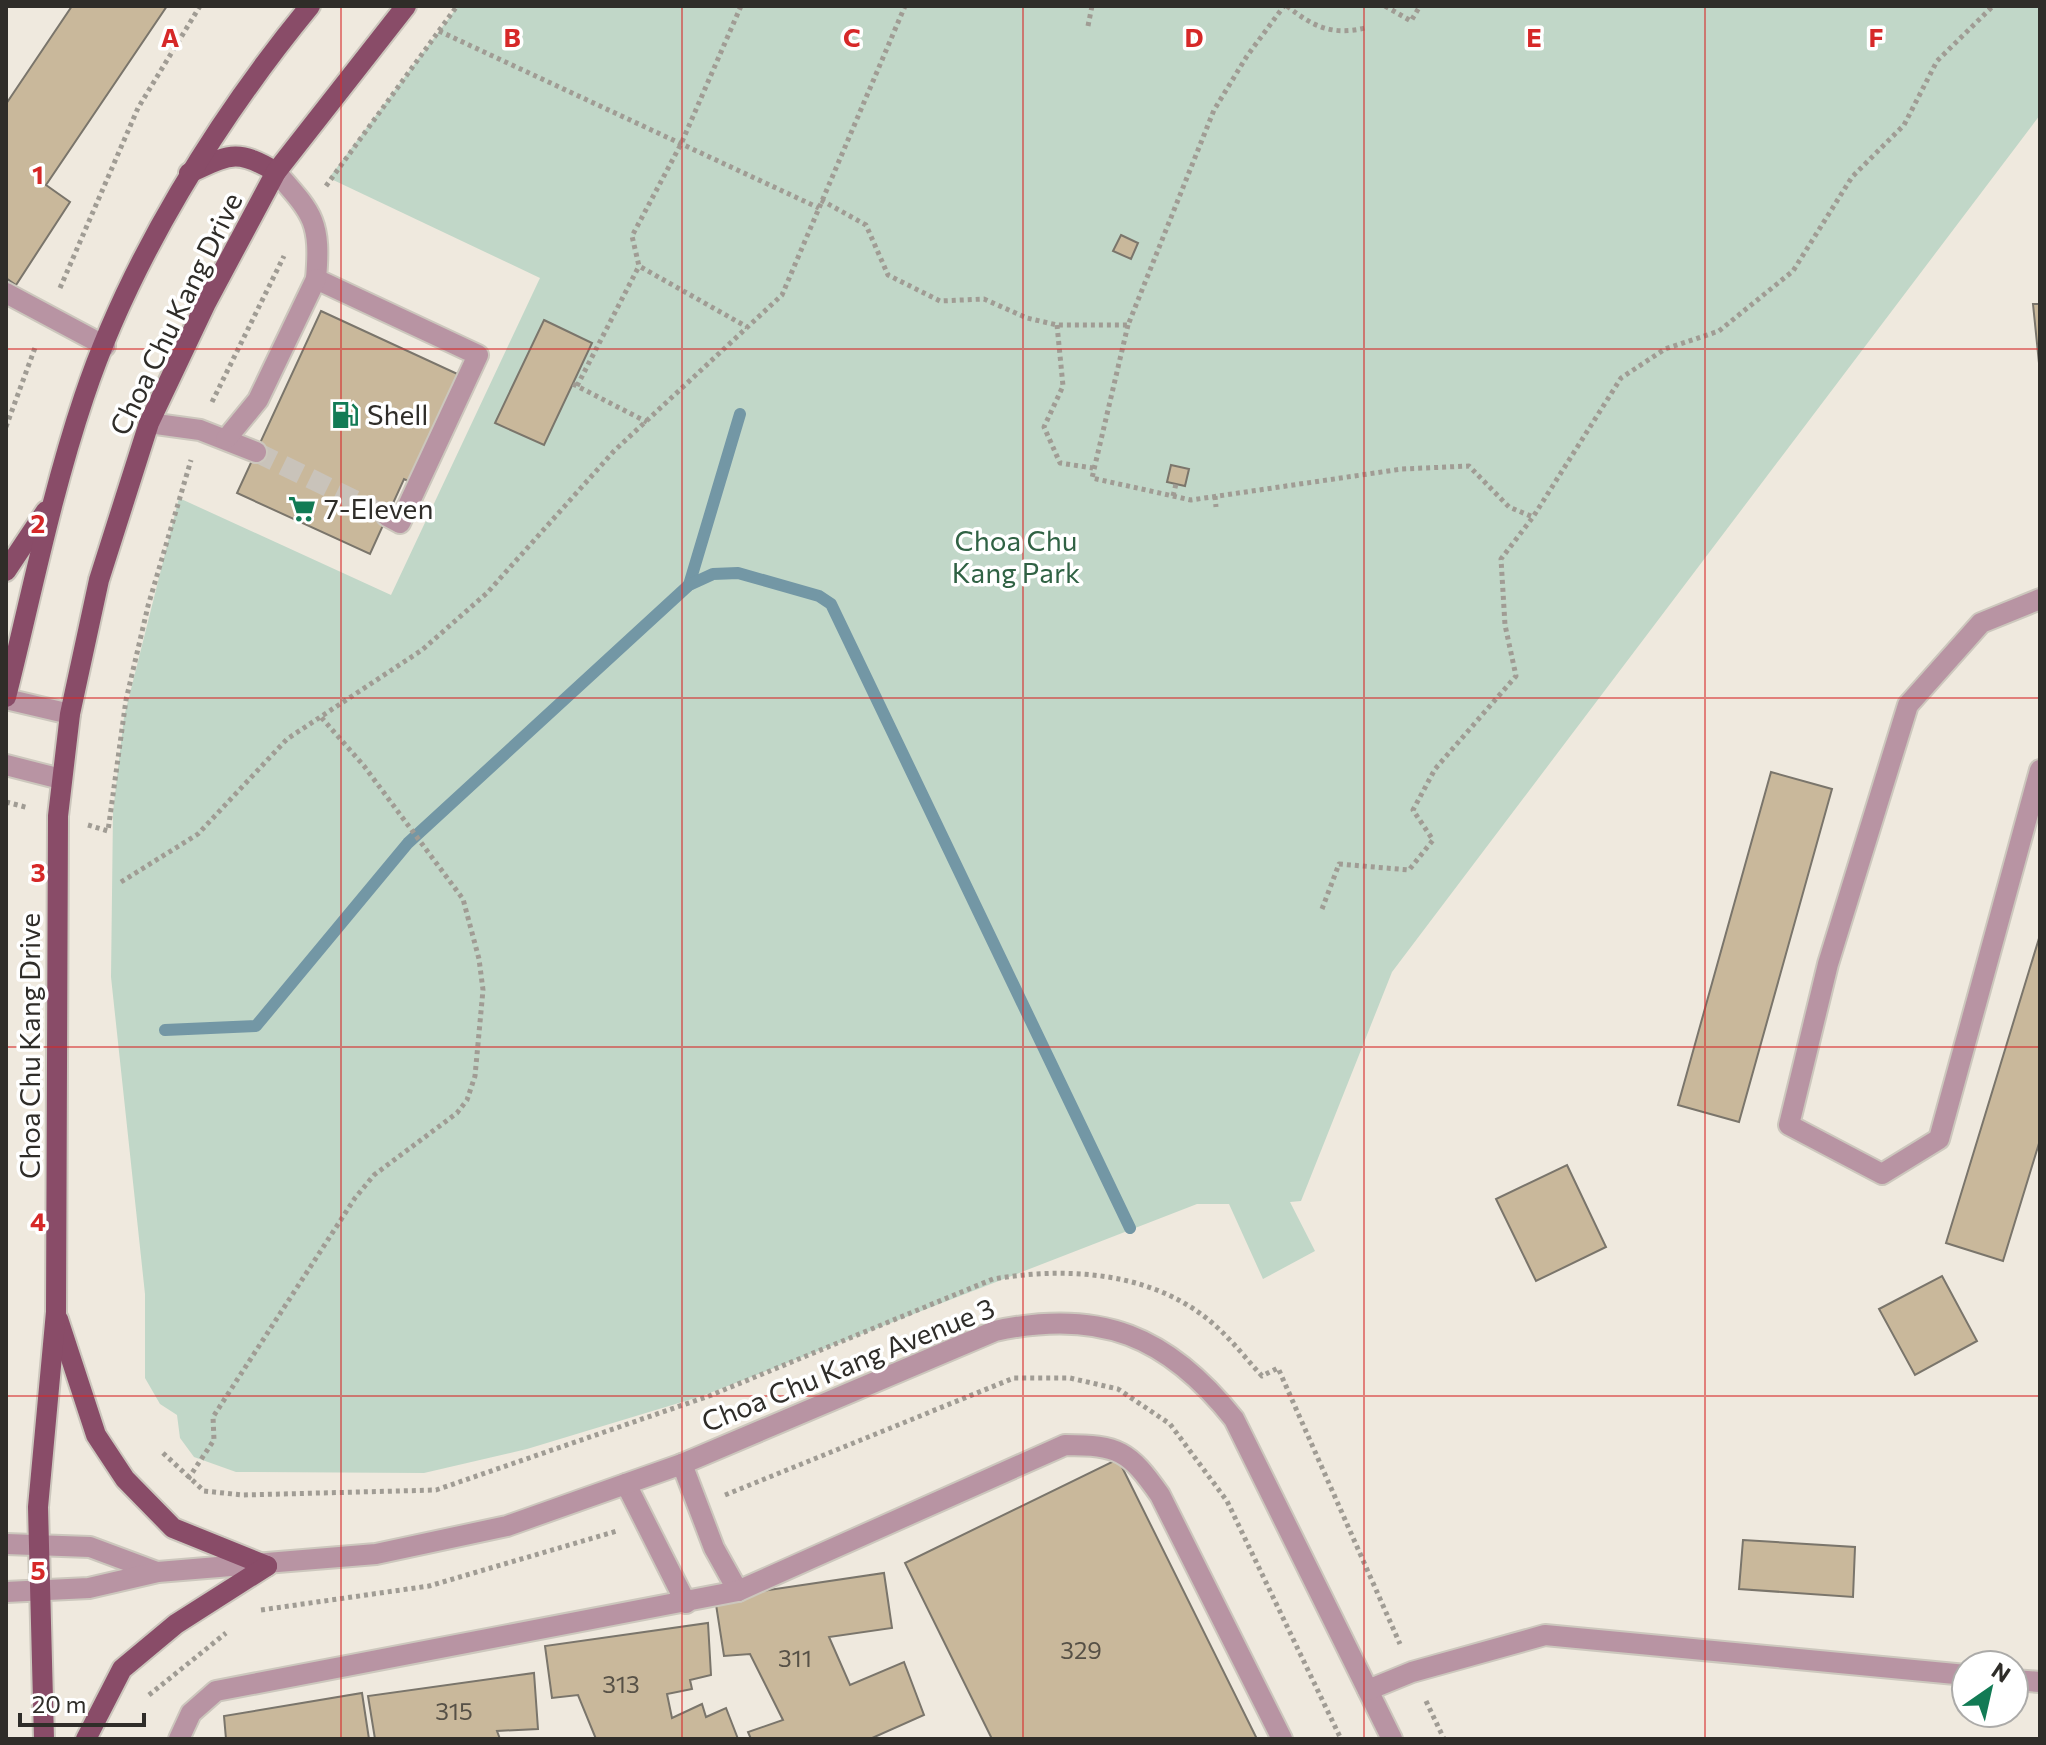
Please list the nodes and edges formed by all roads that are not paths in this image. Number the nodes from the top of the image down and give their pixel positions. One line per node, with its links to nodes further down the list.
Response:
1 (310, 6): 4 (main road, Choa Chu Kang Drive)
2 (406, 6): 3 (main road, Choa Chu Kang Drive)
3 (276, 172): 4 (main road); 5 (street); 8 (main road, Choa Chu Kang Drive)
4 (189, 173): 7 (main road, Choa Chu Kang Drive)
5 (316, 279): 9 (street); 12 (street)
6 (6, 293): 7 (street)
7 (105, 346): 11 (main road, Choa Chu Kang Drive)
8 (149, 423): 9 (street); 16 (main road, Choa Chu Kang Drive)
9 (226, 439): 10 (street)
10 (256, 452)
11 (55, 497): 13 (main road); 15 (main road, Choa Chu Kang Drive)
12 (387, 516)
13 (6, 571)
14 (2040, 599): 18 (street)
15 (6, 698): 16 (street)
16 (70, 714): 19 (main road, Choa Chu Kang Drive)
17 (6, 765): 19 (street)
18 (2040, 770)
19 (61, 779): 20 (main road, Choa Chu Kang Drive)
20 (56, 1312): 24 (main road, Choa Chu Kang Drive); 25 (main road)
21 (682, 1464): 22 (street, Choa Chu Kang Avenue 3); 28 (street); 32 (street, Choa Chu Kang Avenue 3)
22 (626, 1484): 25 (street, Choa Chu Kang Avenue 3); 30 (street)
23 (6, 1544): 24 (street, Choa Chu Kang Avenue 3)
24 (39, 1544): 26 (street, Choa Chu Kang Avenue 3); 27 (main road, Choa Chu Kang Drive)
25 (267, 1566): 26 (street, Choa Chu Kang Avenue 3); 34 (main road)
26 (158, 1572): 27 (street, Choa Chu Kang Avenue 3)
27 (40, 1589): 29 (street, Choa Chu Kang Avenue 3); 33 (main road, Choa Chu Kang Drive)
28 (738, 1591): 30 (street); 36 (street)
29 (6, 1592)
30 (686, 1603): 35 (street)
31 (1950, 1673): 32 (street)
32 (1368, 1690): 37 (street, Choa Chu Kang Avenue 3)
33 (44, 1739)
34 (86, 1739)
35 (179, 1739)
36 (1282, 1739)
37 (1392, 1739)

